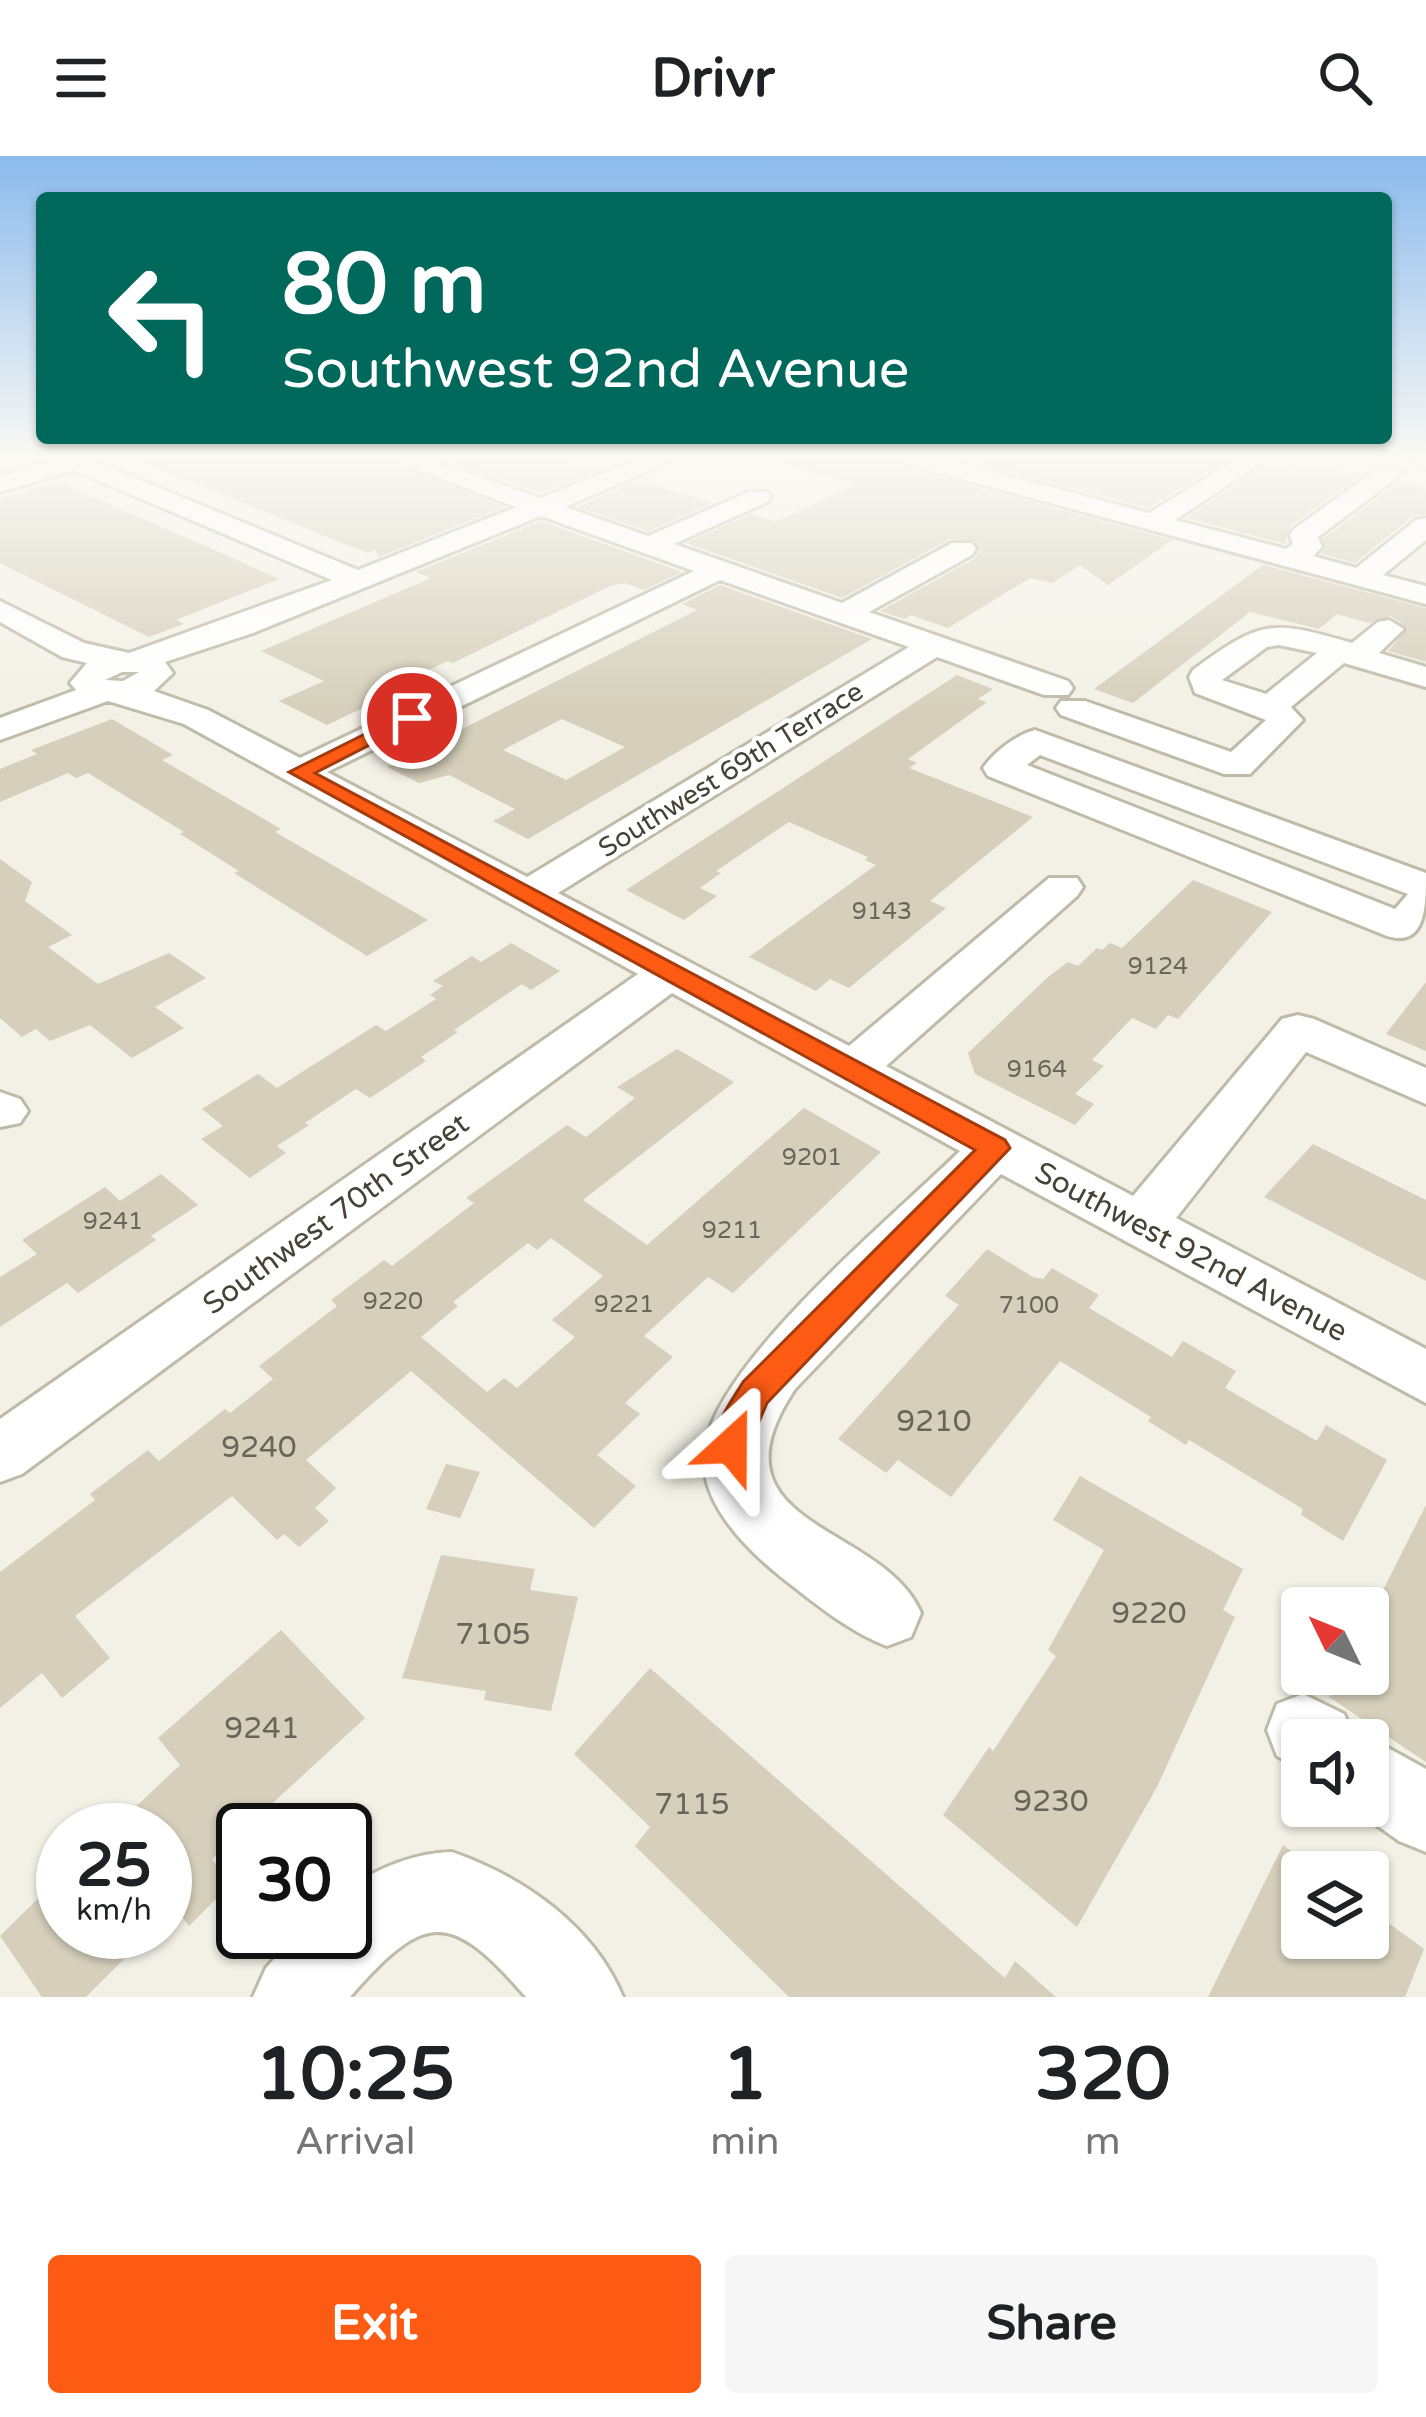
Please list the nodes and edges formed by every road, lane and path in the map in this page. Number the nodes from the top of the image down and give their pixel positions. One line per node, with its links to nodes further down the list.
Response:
1 (270, 540): 13 (street)
2 (458, 540): 13 (street)
3 (630, 540): 8 (street)
4 (661, 540): 8 (street)
5 (1220, 540): 10 (street)
6 (1306, 540): 10 (street)
7 (1409, 540): 12 (street)
8 (647, 546): 11 (street)
9 (962, 549): 16 (street)
10 (1292, 559): 12 (street)
11 (716, 571): 16 (street); 23 (street)
12 (1361, 578): 14 (street)
13 (358, 580): 19 (street)
14 (1426, 597): 18 (street)
15 (0, 610): 19 (street, Southwest 92nd Avenue)
16 (844, 614): 17 (street)
17 (934, 645): 21 (street); 26 (street, Southwest 69th Terrace)
18 (1348, 653): 20 (street); 21 (street); 21 (street)
19 (116, 673): 22 (street); 23 (street, Southwest 92nd Avenue)
20 (1426, 677)
21 (1271, 707)
22 (0, 726)
23 (299, 772): 26 (street, Southwest 92nd Avenue)
24 (1063, 887): 29 (street)
25 (1426, 887): 27 (street)
26 (527, 895): 28 (street, Southwest 92nd Avenue)
27 (1426, 899)
28 (671, 972): 29 (street, Southwest 92nd Avenue); 34 (street, Southwest 70th Street)
29 (852, 1070): 31 (street, Southwest 92nd Avenue)
30 (1426, 1087): 32 (street)
31 (995, 1148): 32 (street, Southwest 92nd Avenue); 35 (street)
32 (1139, 1226): 33 (street, Southwest 92nd Avenue)
33 (1426, 1378)
34 (0, 1454)
35 (887, 1613)
36 (1389, 1788): 37 (street)
37 (1426, 1814)
38 (295, 1997): 39 (street)
39 (581, 1997)

